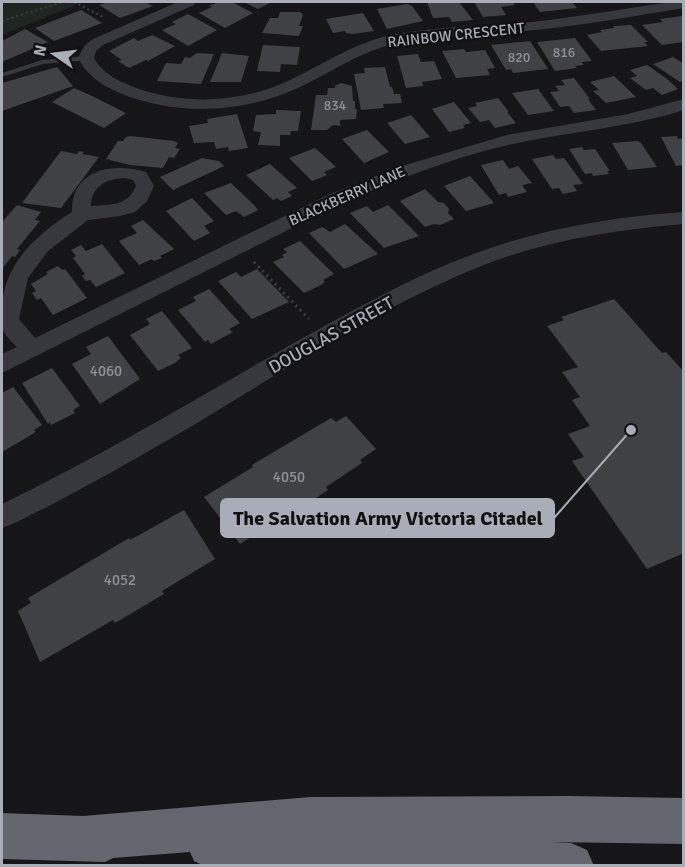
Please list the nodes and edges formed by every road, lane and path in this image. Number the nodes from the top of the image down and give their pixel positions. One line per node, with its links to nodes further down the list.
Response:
1 (63, 2): 5 (path)
2 (74, 2): 6 (path)
3 (189, 2): 6 (street)
4 (684, 4): 7 (street, RAINBOW CRESCENT)
5 (2, 21)
6 (128, 29): 7 (street)
7 (86, 58): 8 (lane)
8 (2, 75)
9 (684, 104): 12 (street, BLACKBERRY LANE)
10 (82, 214): 14 (street)
11 (684, 218): 13 (street, DOUGLAS STREET)
12 (238, 247): 13 (path); 14 (street, BLACKBERRY LANE)
13 (326, 337): 16 (street, DOUGLAS STREET)
14 (31, 349): 15 (street, BLACKBERRY LANE)
15 (2, 364)
16 (2, 516)
17 (684, 821): 19 (highway)
18 (2, 836): 19 (highway)
19 (84, 838): 20 (highway)
20 (571, 866)

